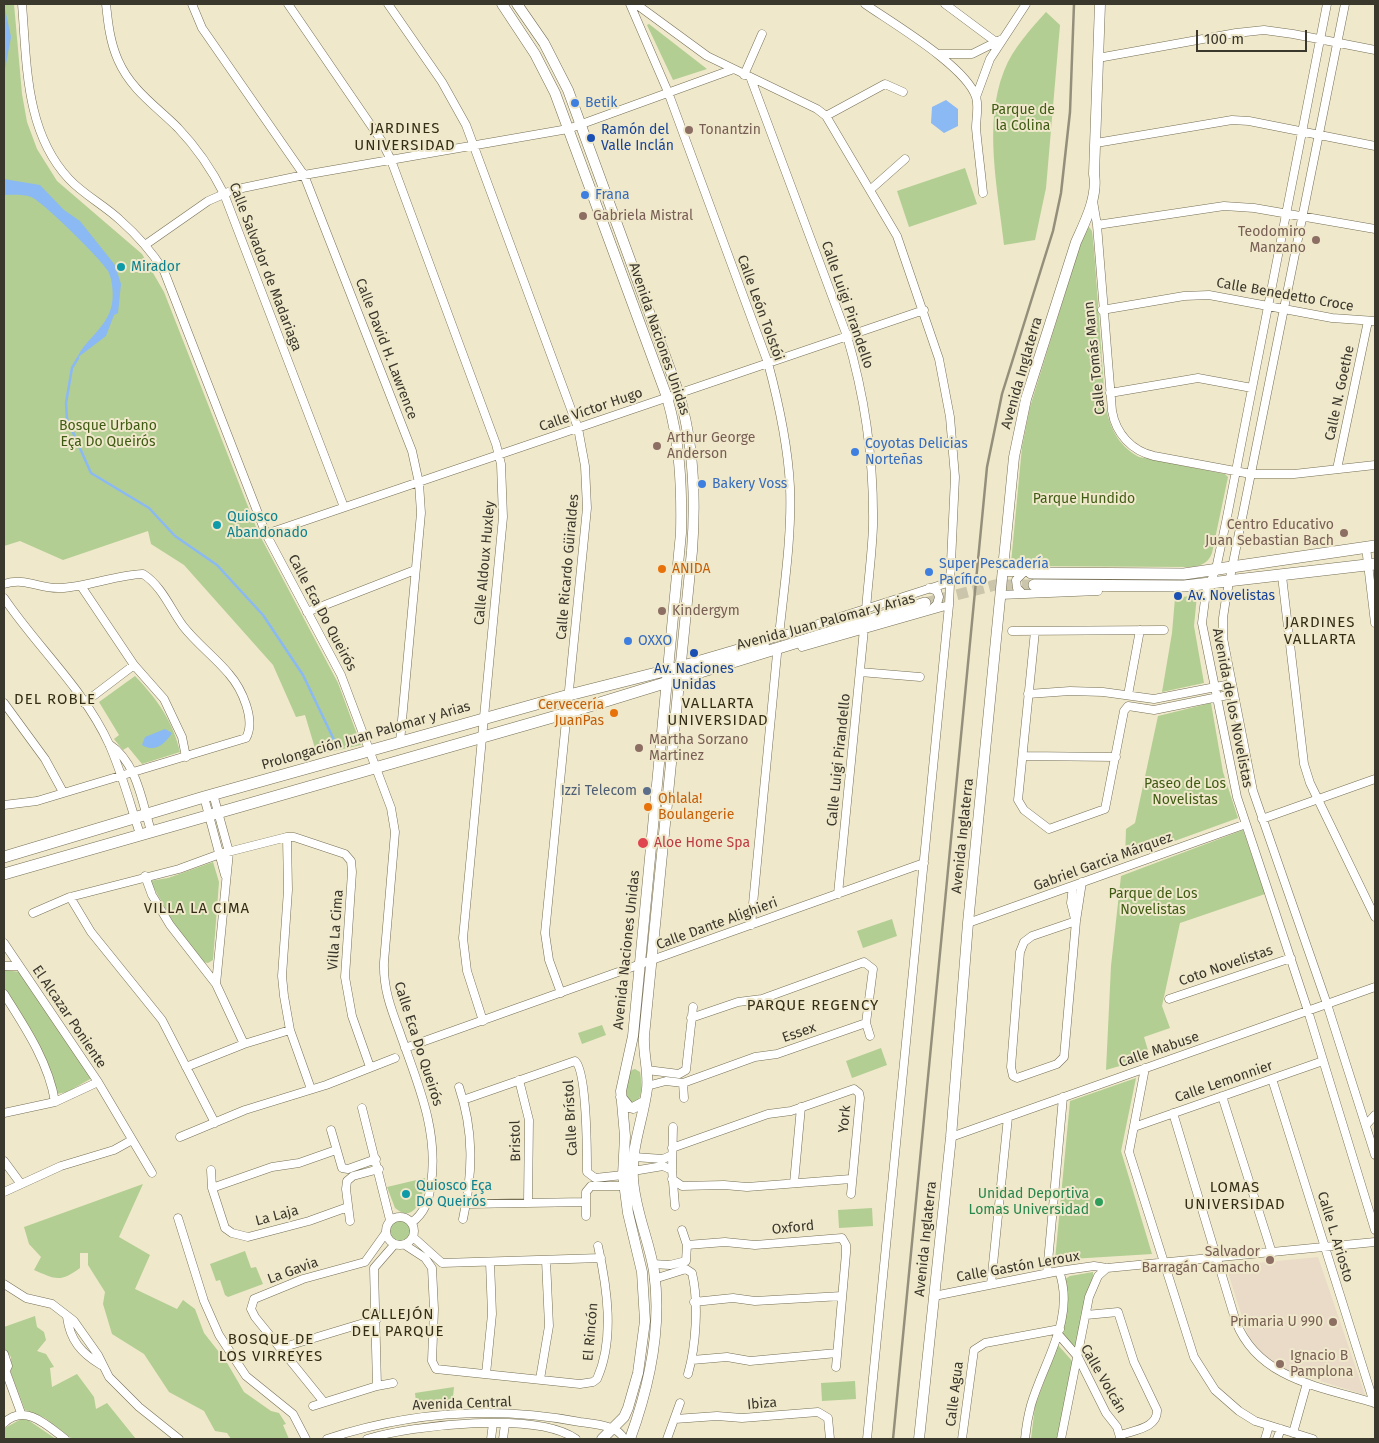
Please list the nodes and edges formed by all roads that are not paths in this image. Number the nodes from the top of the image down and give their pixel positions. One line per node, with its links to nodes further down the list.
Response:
1 (22, 4): 51 (street, Calle Eca Do Queirós)
2 (106, 4): 44 (street, Calle Salvador de Madariaga)
3 (192, 4): 41 (street, Calle David H. Lawrence)
4 (288, 4): 39 (street, Calle Aldoux Huxley)
5 (388, 4): 36 (street, Calle Ricardo Güiraldes)
6 (502, 4): 32 (street, Avenida Naciones Unidas)
7 (518, 4): 31 (street, Avenida Naciones Unidas)
8 (630, 4): 27 (street, Calle León Tolstói)
9 (636, 4): 25 (street)
10 (865, 4): 21 (street)
11 (945, 4): 18 (street)
12 (1026, 4): 18 (street)
13 (1100, 4): 23 (street, Avenida Inglaterra)
14 (1327, 4): 17 (street, Avenida de los Novelistas)
15 (1344, 4): 19 (street, Avenida de los Novelistas)
16 (762, 34): 26 (street)
17 (1320, 39): 19 (street); 23 (street); 33 (street, Avenida de los Novelistas)
18 (1000, 40): 22 (street); 29 (street)
19 (1336, 42): 20 (street); 34 (street, Avenida de los Novelistas)
20 (1375, 50)
21 (938, 54): 22 (street); 24 (street)
22 (955, 56): 24 (street)
23 (1098, 58): 35 (street, Avenida Inglaterra)
24 (952, 67): 29 (street)
25 (731, 70): 26 (street); 27 (street)
26 (747, 77): 30 (street); 57 (street, Calle Luigi Pirandello)
27 (668, 92): 31 (street); 58 (street, Calle León Tolstói)
28 (903, 92): 30 (street)
29 (976, 98): 43 (street)
30 (826, 116): 42 (street)
31 (581, 125): 32 (street); 61 (street, Avenida Naciones Unidas)
32 (568, 128): 36 (street); 62 (street, Avenida Naciones Unidas)
33 (1301, 132): 34 (street); 35 (street); 46 (street, Avenida de los Novelistas)
34 (1318, 135): 37 (street); 47 (street, Avenida de los Novelistas)
35 (1096, 142): 40 (street, Avenida Inglaterra)
36 (475, 146): 39 (street); 63 (street, Calle Ricardo Güiraldes)
37 (1375, 146)
38 (905, 159): 42 (street)
39 (391, 160): 41 (street); 64 (street, Calle Aldoux Huxley)
40 (1094, 174): 45 (street, Avenida Inglaterra); 50 (street, Avenida Inglaterra)
41 (304, 175): 44 (street); 69 (street, Calle David H. Lawrence)
42 (870, 190): 54 (street)
43 (983, 193)
44 (224, 194): 51 (street); 70 (street, Calle Salvador de Madariaga)
45 (1092, 200): 48 (street, Calle Tomás Mann); 50 (street, Avenida Inglaterra)
46 (1286, 213): 47 (street); 48 (street); 52 (street, Avenida de los Novelistas)
47 (1302, 216): 49 (street); 53 (street, Avenida de los Novelistas)
48 (1097, 225): 55 (street, Calle Tomás Mann)
49 (1375, 230)
50 (1076, 242): 77 (street, Avenida Inglaterra)
51 (145, 245): 71 (street, Calle Eca Do Queirós)
52 (1268, 306): 53 (street, Calle Benedetto Croce); 55 (street, Calle Benedetto Croce); 59 (street, Avenida de los Novelistas)
53 (1284, 308): 56 (street, Calle Benedetto Croce); 68 (street, Avenida de los Novelistas)
54 (924, 310): 57 (street, Calle Víctor Hugo); 80 (street)
55 (1102, 310): 60 (street, Calle Tomás Mann)
56 (1372, 321): 66 (street, Calle N. Goethe)
57 (847, 336): 58 (street, Calle Víctor Hugo); 92 (street, Calle Luigi Pirandello)
58 (768, 363): 61 (street, Calle Víctor Hugo); 100 (street, Calle León Tolstói)
59 (1252, 388): 60 (street); 67 (street, Avenida de los Novelistas)
60 (1110, 393): 67 (street, Calle Tomás Mann)
61 (679, 394): 62 (street, Calle Víctor Hugo); 105 (street, Avenida Naciones Unidas)
62 (667, 397): 63 (street, Calle Víctor Hugo); 106 (street, Avenida Naciones Unidas)
63 (578, 428): 64 (street, Calle Víctor Hugo); 113 (street, Calle Ricardo Güiraldes)
64 (499, 454): 69 (street, Calle Víctor Hugo); 121 (street, Calle Aldoux Huxley)
65 (1375, 465): 66 (street)
66 (1338, 469): 68 (street)
67 (1236, 471): 68 (street, Calle Tomás Mann); 75 (street, Avenida de los Novelistas)
68 (1251, 474): 74 (street, Avenida de los Novelistas)
69 (419, 483): 70 (street, Calle Víctor Hugo); 76 (street, Calle David H. Lawrence)
70 (344, 507): 71 (street, Calle Víctor Hugo)
71 (266, 534): 93 (street, Calle Eca Do Queirós)
72 (1371, 547): 73 (street); 74 (main road)
73 (1372, 565): 79 (main road); 94 (street)
74 (1233, 566): 75 (main road); 81 (street, Avenida de los Novelistas)
75 (1216, 569): 78 (main road); 83 (street, Avenida de los Novelistas)
76 (415, 570): 93 (street); 123 (street, Calle David H. Lawrence)
77 (1002, 572): 78 (street); 88 (street, Avenida Inglaterra)
78 (1027, 572): 87 (street)
79 (1282, 576): 81 (main road); 135 (street)
80 (950, 582): 90 (street, Avenida Juan Palomar y Arias); 91 (street)
81 (1230, 582): 83 (main road); 111 (street, Avenida de los Novelistas)
82 (4, 584): 85 (street)
83 (1208, 584): 86 (main road); 112 (street, Avenida de los Novelistas)
84 (1034, 585): 86 (main road)
85 (81, 586): 104 (street); 127 (street)
86 (1184, 586): 87 (street)
87 (1022, 593): 88 (street)
88 (1000, 594): 157 (street, Avenida Inglaterra)
89 (4, 598): 119 (street)
90 (928, 599): 91 (street, Avenida Juan Palomar y Arias); 92 (street, Avenida Juan Palomar y Arias); 95 (street, Avenida Juan Palomar y Arias); 101 (main road, Avenida Juan Palomar y Arias); 103 (main road, Avenida Juan Palomar y Arias)
91 (949, 605): 146 (street)
92 (866, 610): 100 (street, Avenida Juan Palomar y Arias)
93 (307, 612): 125 (street, Calle Eca Do Queirós)
94 (1375, 623)
95 (864, 629): 102 (street, Avenida Juan Palomar y Arias); 107 (street, Calle Luigi Pirandello)
96 (1140, 630): 97 (street); 99 (street); 116 (street)
97 (1164, 630)
98 (1012, 631): 99 (street)
99 (1035, 631): 114 (street)
100 (778, 636): 101 (street, Avenida Juan Palomar y Arias)
101 (738, 650): 105 (main road, Prolongación Juan Palomar y Arias)
102 (777, 654): 103 (street, Avenida Juan Palomar y Arias); 158 (street)
103 (732, 663): 109 (main road)
104 (134, 665): 119 (street); 127 (street)
105 (680, 667): 106 (main road, Prolongación Juan Palomar y Arias); 109 (street, Avenida Naciones Unidas)
106 (668, 670): 110 (street, Avenida Naciones Unidas); 113 (main road, Prolongación Juan Palomar y Arias)
107 (860, 672): 108 (street); 152 (street, Calle Luigi Pirandello)
108 (920, 677)
109 (678, 680): 110 (main road); 161 (street, Avenida Naciones Unidas)
110 (666, 684): 120 (main road); 162 (street, Avenida Naciones Unidas)
111 (1231, 684): 112 (street); 115 (street, Avenida de los Novelistas)
112 (1215, 688): 116 (street); 117 (street, Avenida de los Novelistas)
113 (569, 694): 120 (street, Calle Ricardo Güiraldes); 121 (main road, Prolongación Juan Palomar y Arias)
114 (1028, 694): 116 (street); 126 (street)
115 (1233, 694): 117 (street); 139 (street, Avenida de los Novelistas)
116 (1128, 695)
117 (1217, 697): 128 (street); 140 (street, Avenida de los Novelistas)
118 (4, 702): 133 (street)
119 (84, 703): 124 (street)
120 (567, 713): 122 (main road); 167 (street, Calle Ricardo Güiraldes)
121 (484, 718): 122 (street, Calle Aldoux Huxley); 123 (main road, Prolongación Juan Palomar y Arias)
122 (482, 737): 129 (main road); 174 (street, Calle Aldoux Huxley)
123 (400, 742): 125 (main road, Prolongación Juan Palomar y Arias)
124 (109, 744): 130 (street); 131 (street)
125 (370, 751): 129 (street, Calle Eca Do Queirós); 134 (main road, Prolongación Juan Palomar y Arias)
126 (1023, 756): 128 (street); 128 (street)
127 (186, 757): 130 (street)
128 (1116, 757)
129 (376, 767): 137 (main road); 179 (street, Calle Eca Do Queirós)
130 (133, 772): 131 (street); 138 (street)
131 (121, 776): 133 (street); 138 (street)
132 (1375, 779): 135 (street)
133 (63, 792): 136 (street)
134 (209, 796): 137 (street); 138 (main road, Prolongación Juan Palomar y Arias)
135 (1318, 800): 139 (street); 155 (street)
136 (4, 805)
137 (213, 813): 141 (main road); 143 (street); 144 (street)
138 (140, 816): 141 (street); 145 (main road, Prolongación Juan Palomar y Arias)
139 (1262, 819): 170 (street, Avenida de los Novelistas)
140 (1246, 824): 150 (street, Gabriel Garcia Márquez); 160 (street, Avenida de los Novelistas)
141 (146, 832): 147 (main road)
142 (287, 837): 143 (street, Villa La Cima); 176 (street); 184 (street, Villa La Cima)
143 (229, 852): 144 (street, Villa La Cima); 148 (street)
144 (220, 854): 148 (street); 149 (street, Villa La Cima)
145 (4, 857)
146 (924, 863): 152 (street, Calle Dante Alighieri); 321 (street)
147 (4, 874)
148 (225, 875): 165 (street)
149 (145, 876): 153 (street, Villa La Cima); 165 (street)
150 (1082, 882): 151 (street, Gabriel Garcia Márquez); 156 (street)
151 (1073, 886): 156 (street); 157 (street, Gabriel Garcia Márquez)
152 (838, 894): 158 (street, Calle Dante Alighieri)
153 (70, 897): 154 (street, Villa La Cima); 183 (street)
154 (33, 912)
155 (1375, 917)
156 (1076, 921): 156 (street)
157 (968, 923): 213 (street, Avenida Inglaterra)
158 (751, 925): 161 (street, Calle Dante Alighieri)
159 (4, 943): 164 (street, El Alcazar Poniente)
160 (1291, 958): 169 (street, Coto Novelistas); 172 (street, Avenida de los Novelistas)
161 (651, 960): 162 (street, Calle Dante Alighieri); 185 (street, Avenida Naciones Unidas)
162 (640, 965): 167 (street, Calle Dante Alighieri); 182 (street, Avenida Naciones Unidas)
163 (4, 966): 164 (street, El Alcazar Poniente)
164 (19, 966): 189 (street, El Alcazar Poniente)
165 (216, 984): 178 (street)
166 (1375, 987): 170 (street, Calle Mabuse)
167 (561, 993): 174 (street, Calle Dante Alighieri)
168 (4, 994): 199 (street)
169 (1169, 998)
170 (1327, 1004): 172 (street, Calle Mabuse); 208 (street, Avenida de los Novelistas)
171 (693, 1007): 173 (street)
172 (1308, 1011): 181 (street, Avenida de los Novelistas); 186 (street, Calle Mabuse)
173 (691, 1018): 175 (street); 185 (street)
174 (483, 1020): 179 (street, Calle Dante Alighieri)
175 (866, 1023): 177 (street); 190 (street, Essex)
176 (290, 1030): 178 (street); 193 (street)
177 (870, 1036)
178 (244, 1044): 183 (street)
179 (405, 1048): 245 (street, Calle Eca Do Queirós)
180 (395, 1058): 184 (street)
181 (1323, 1061): 187 (street, Calle Lemonnier); 247 (street, Avenida de los Novelistas)
182 (626, 1063): 185 (street); 194 (street, Avenida Naciones Unidas)
183 (186, 1067): 207 (street)
184 (370, 1067): 193 (street)
185 (646, 1068): 191 (street, Avenida Naciones Unidas)
186 (1145, 1068): 196 (street, Calle Mabuse); 210 (street)
187 (1272, 1079): 195 (street, Calle Lemonnier); 255 (street, Calle L. Ariosto)
188 (519, 1080): 198 (street); 226 (street, Calle Brístol); 236 (street, Bristol)
189 (98, 1082): 199 (street, El Alcazar Poniente); 214 (street, El Alcazar Poniente)
190 (683, 1083): 191 (street, Essex); 197 (street)
191 (647, 1086): 200 (street, Avenida Naciones Unidas)
192 (459, 1087): 198 (street)
193 (311, 1089): 207 (street)
194 (621, 1096): 200 (street); 226 (street, Avenida Naciones Unidas)
195 (1222, 1096): 204 (street, Calle Lemonnier); 256 (street)
196 (1063, 1097): 206 (street, Calle Mabuse); 265 (street)
197 (684, 1098)
198 (464, 1100): 237 (street)
199 (55, 1102): 203 (street, El Alcazar Poniente)
200 (644, 1102): 218 (street, Avenida Naciones Unidas)
201 (801, 1107): 216 (street, York); 228 (street, York); 229 (street)
202 (362, 1108): 219 (street)
203 (4, 1113)
204 (1173, 1113): 210 (street, Calle Lemonnier); 258 (street)
205 (1375, 1115): 208 (street)
206 (1008, 1117): 213 (street, Calle Mabuse); 268 (street)
207 (215, 1123): 212 (street)
208 (1366, 1125): 217 (street, Avenida de los Novelistas)
209 (674, 1127): 216 (street)
210 (1134, 1127): 261 (street)
211 (331, 1130): 215 (street)
212 (180, 1137)
213 (951, 1137): 270 (street, Avenida Inglaterra)
214 (132, 1140): 225 (street, El Alcazar Poniente); 230 (street)
215 (336, 1150): 219 (street); 232 (street)
216 (672, 1151): 218 (street, York); 223 (street)
217 (1375, 1155)
218 (634, 1157): 224 (street, Avenida Naciones Unidas)
219 (376, 1160): 221 (street)
220 (4, 1161): 230 (street)
221 (379, 1169): 239 (street); 243 (street)
222 (211, 1170): 232 (street, La Laja)
223 (672, 1170): 224 (street); 227 (street)
224 (633, 1171): 231 (street, Avenida Naciones Unidas)
225 (152, 1174)
226 (623, 1175): 231 (street, Avenida Naciones Unidas)
227 (672, 1179): 229 (street); 238 (street)
228 (851, 1179): 229 (street); 234 (street, York)
229 (794, 1183)
230 (21, 1184): 233 (street)
231 (629, 1186): 235 (street); 262 (street, Avenida Naciones Unidas); 302 (street, Avenida Naciones Unidas)
232 (212, 1188): 239 (street, La Laja)
233 (4, 1192)
234 (851, 1194)
235 (586, 1202): 236 (street); 240 (street)
236 (528, 1203): 237 (street)
237 (466, 1204): 242 (street)
238 (675, 1206)
239 (348, 1207): 244 (street)
240 (586, 1216)
241 (178, 1218): 310 (street)
242 (463, 1219)
243 (390, 1220): 245 (street); 248 (street)
244 (350, 1221)
245 (412, 1223): 249 (street)
246 (682, 1230): 253 (street)
247 (1375, 1230)
248 (386, 1234): 251 (street); 276 (street, La Gavia)
249 (413, 1237): 252 (street); 260 (street)
250 (1375, 1242): 255 (street, Calle Gastón Leroux)
251 (394, 1245): 252 (street); 274 (street)
252 (405, 1245): 284 (street, El Rincón)
253 (687, 1245): 262 (street); 269 (street, Oxford)
254 (598, 1246): 257 (street, El Rincón)
255 (1325, 1248): 256 (street, Calle Gastón Leroux); 292 (street, Calle L. Ariosto)
256 (1272, 1253): 258 (street, Calle Gastón Leroux)
257 (601, 1258): 259 (street); 286 (street, El Rincón)
258 (1217, 1259): 261 (street, Calle Gastón Leroux); 288 (street)
259 (546, 1260): 260 (street); 286 (street)
260 (490, 1262): 284 (street)
261 (1163, 1263): 263 (street, Calle Gastón Leroux); 301 (street)
262 (652, 1264): 266 (street, Avenida Naciones Unidas)
263 (1107, 1268): 264 (street, Calle Gastón Leroux); 272 (street)
264 (1059, 1271): 265 (street, Calle Gastón Leroux); 275 (street)
265 (1047, 1273): 268 (street, Calle Gastón Leroux)
266 (654, 1279): 271 (street); 318 (street, Avenida Naciones Unidas)
267 (4, 1284): 273 (street)
268 (991, 1284): 270 (street, Calle Gastón Leroux)
269 (842, 1296): 271 (street); 277 (street, Oxford)
270 (934, 1296): 322 (street, Avenida Inglaterra)
271 (694, 1302): 280 (street)
272 (1086, 1315): 279 (street); 306 (street)
273 (67, 1317): 281 (street); 281 (street)
274 (376, 1319): 276 (street); 289 (street)
275 (1059, 1331): 279 (street, Calle Volcán); 323 (street, Calle Agua); 324 (street)
276 (281, 1348): 290 (street, La Gavia)
277 (837, 1353): 280 (street); 282 (street, Oxford)
278 (4, 1354): 283 (street)
279 (1078, 1357): 306 (street, Calle Volcán); 325 (street)
280 (692, 1360): 285 (street)
281 (101, 1365): 309 (street)
282 (836, 1367)
283 (5, 1373): 294 (street)
284 (486, 1374): 286 (street, El Rincón)
285 (688, 1374)
286 (540, 1379)
287 (393, 1383): 289 (street)
288 (1307, 1383): 292 (street); 304 (street)
289 (377, 1386): 290 (street)
290 (323, 1401): 293 (street)
291 (680, 1403): 296 (street)
292 (1375, 1403)
293 (313, 1406)
294 (21, 1413): 297 (street); 308 (street)
295 (463, 1414): 299 (street); 302 (street, Avenida Central); 307 (street, Avenida Central)
296 (675, 1419): 319 (street); 320 (street, Ibiza)
297 (4, 1423)
298 (494, 1423): 299 (street, Avenida Central); 300 (street, Avenida Central); 313 (street)
299 (463, 1424): 305 (street, Avenida Central)
300 (505, 1424): 314 (street); 315 (street, Avenida Central)
301 (1269, 1426): 303 (street); 326 (street)
302 (611, 1428): 316 (street, Avenida Naciones Unidas); 317 (street, Avenida Central)
303 (1281, 1429): 304 (street); 327 (street)
304 (1293, 1433): 328 (street)
305 (383, 1437): 312 (street, Avenida Central)
306 (1120, 1437)
307 (338, 1438): 311 (street, Avenida Central)
308 (65, 1439)
309 (179, 1439)
310 (306, 1439)
311 (327, 1439)
312 (369, 1439)
313 (491, 1439)
314 (503, 1439)
315 (576, 1439)
316 (602, 1439)
317 (624, 1439)
318 (630, 1439)
319 (667, 1439)
320 (830, 1439)
321 (868, 1439)
322 (919, 1439)
323 (962, 1439)
324 (1025, 1439)
325 (1061, 1439)
326 (1265, 1439)
327 (1278, 1439)
328 (1312, 1439)

